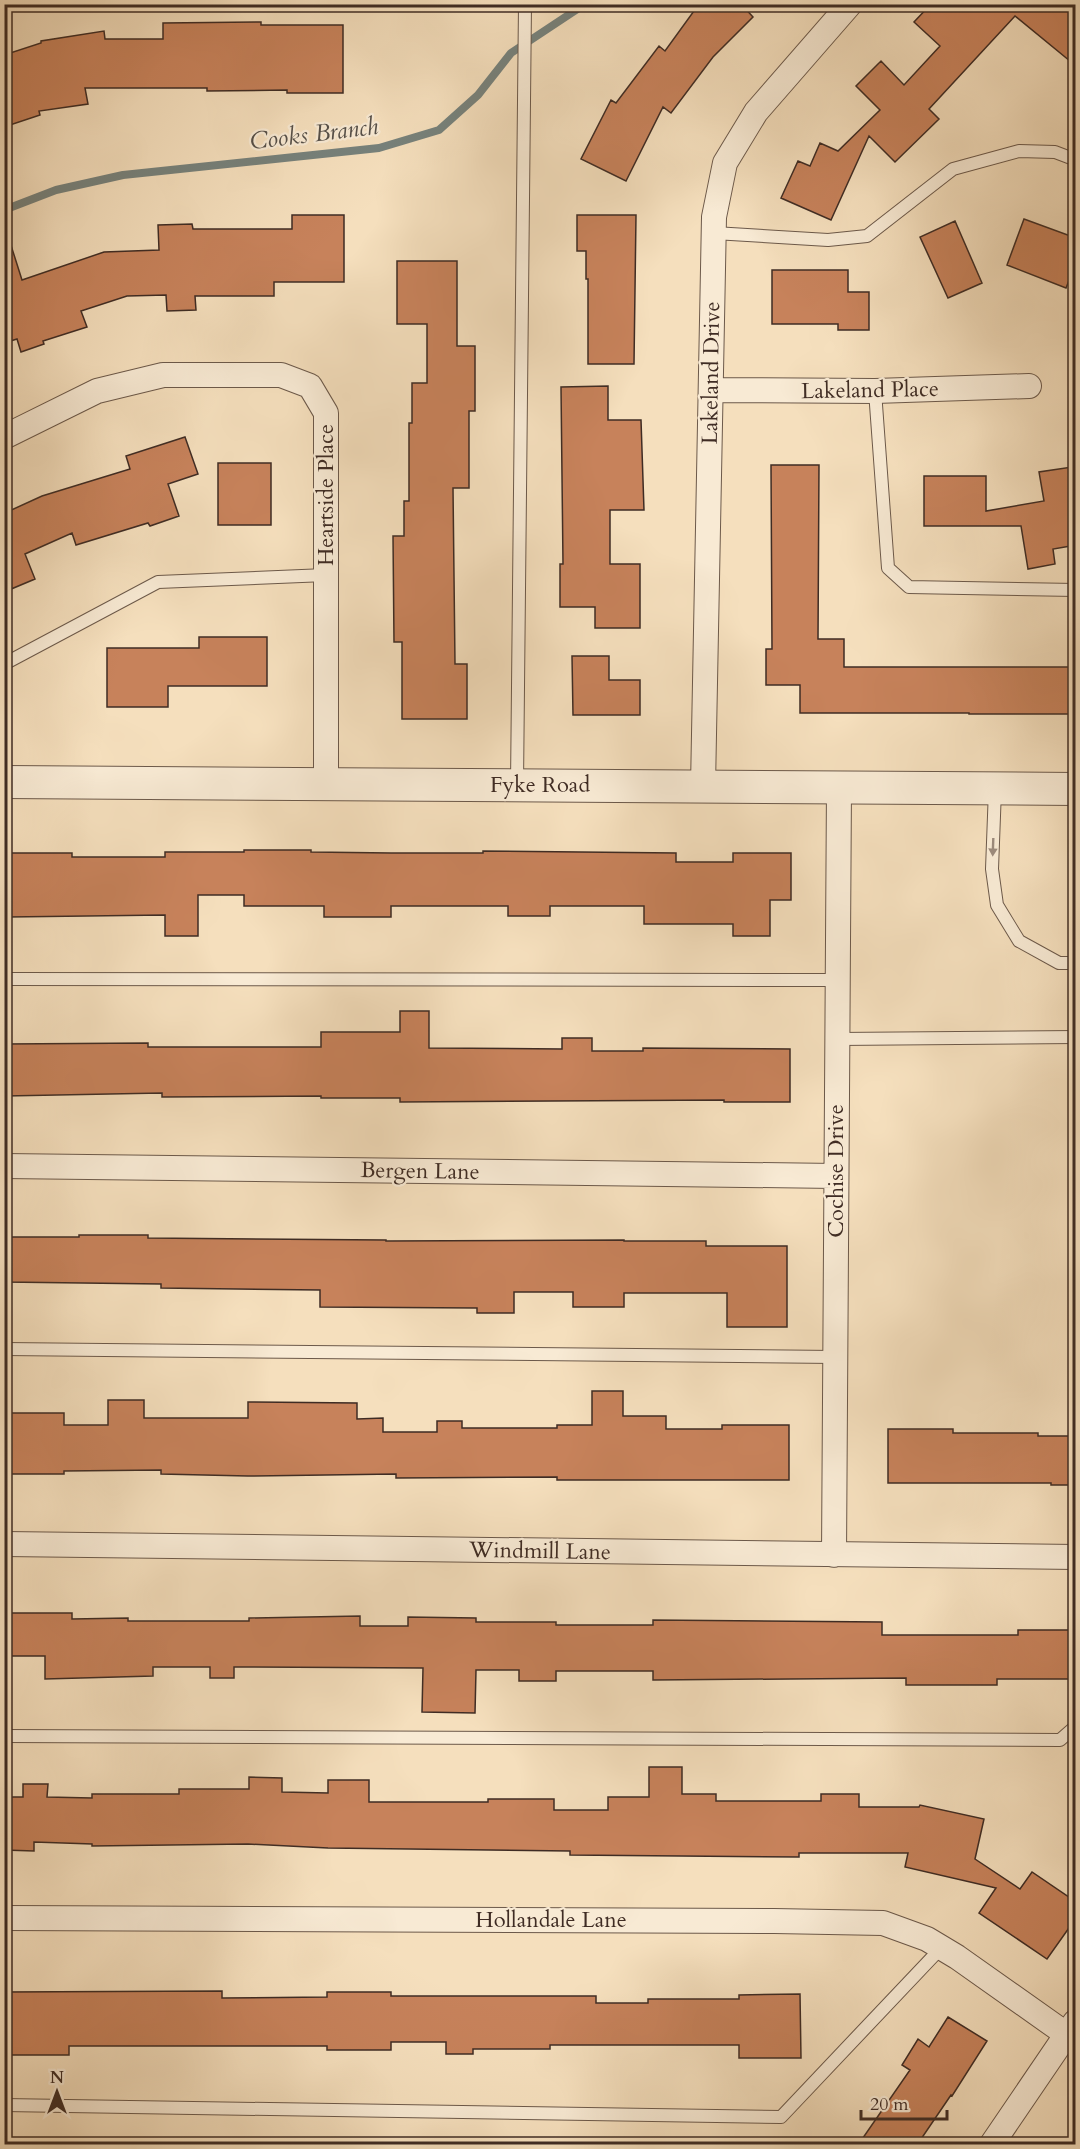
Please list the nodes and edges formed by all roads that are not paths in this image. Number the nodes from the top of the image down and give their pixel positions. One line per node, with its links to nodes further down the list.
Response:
1 (525, 4): 14 (lane)
2 (850, 4): 4 (street, Lakeland Drive)
3 (1076, 160): 4 (lane)
4 (714, 233): 6 (street, Lakeland Drive)
5 (1029, 386): 7 (street, Lakeland Place)
6 (711, 390): 7 (street, Lakeland Place); 15 (street, Lakeland Drive)
7 (875, 391): 10 (lane)
8 (4, 437): 9 (street, Heartside Place)
9 (326, 575): 11 (lane); 13 (street, Heartside Place)
10 (1076, 590)
11 (4, 664)
12 (4, 782): 13 (street, Fyke Road)
13 (326, 784): 14 (street, Fyke Road)
14 (517, 785): 15 (street, Fyke Road)
15 (703, 786): 16 (street, Fyke Road)
16 (839, 787): 17 (street, Fyke Road); 21 (street, Cochise Drive)
17 (996, 788): 18 (street, Fyke Road); 19 (lane, one-way to 19)
18 (1076, 789)
19 (1076, 963)
20 (4, 979): 21 (lane)
21 (838, 980): 23 (street, Cochise Drive)
22 (1076, 1037): 23 (lane)
23 (837, 1039): 25 (street, Cochise Drive)
24 (4, 1166): 25 (street, Bergen Lane)
25 (836, 1176): 27 (street, Cochise Drive)
26 (4, 1349): 27 (lane)
27 (835, 1357): 29 (street, Cochise Drive)
28 (4, 1545): 29 (street, Windmill Lane)
29 (834, 1554): 30 (street, Windmill Lane)
30 (1076, 1557)
31 (1076, 1726): 32 (lane)
32 (4, 1736)
33 (4, 1918): 34 (street, Hollandale Lane)
34 (941, 1948): 35 (street, Hollandale Lane); 36 (lane)
35 (1071, 2028): 37 (street)
36 (4, 2105)
37 (992, 2145)

